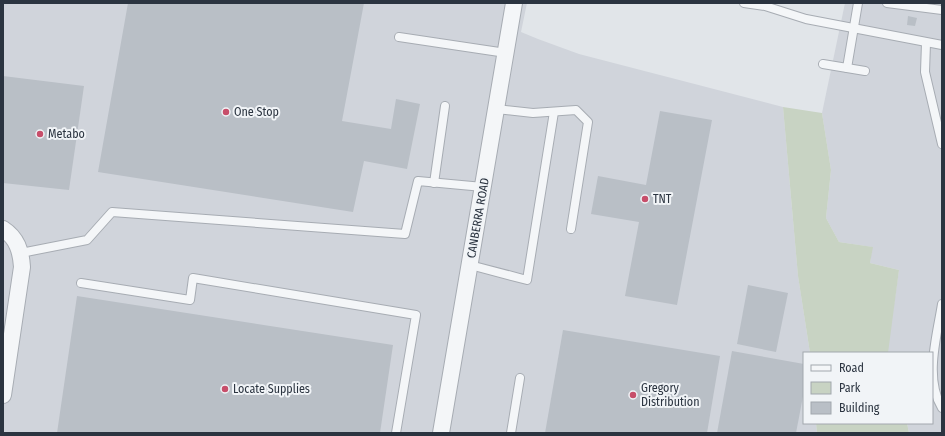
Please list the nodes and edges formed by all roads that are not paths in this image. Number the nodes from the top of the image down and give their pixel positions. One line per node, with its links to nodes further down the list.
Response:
1 (514, 3): 12 (street, CANBERRA ROAD)
2 (744, 3): 6 (lane)
3 (774, 3): 6 (lane)
4 (858, 3): 8 (lane)
5 (887, 3): 7 (lane)
6 (765, 6): 8 (lane)
7 (942, 10)
8 (853, 27): 10 (lane); 14 (lane)
9 (399, 36): 12 (lane)
10 (926, 43): 11 (lane); 19 (lane)
11 (942, 45)
12 (506, 53): 17 (street, CANBERRA ROAD)
13 (823, 64): 14 (lane)
14 (846, 68): 15 (lane)
15 (865, 71)
16 (446, 106): 20 (lane)
17 (496, 109): 18 (lane); 21 (street, CANBERRA ROAD)
18 (554, 112): 23 (lane); 25 (lane)
19 (942, 144)
20 (434, 182): 21 (lane); 24 (lane)
21 (483, 187): 25 (street, CANBERRA ROAD)
22 (3, 229): 24 (street)
23 (572, 229)
24 (21, 253): 29 (street)
25 (470, 264): 32 (street, CANBERRA ROAD)
26 (81, 283): 31 (lane)
27 (942, 304): 30 (lane)
28 (520, 378): 33 (lane)
29 (3, 395)
30 (942, 408)
31 (396, 433)
32 (441, 433)
33 (511, 433)

